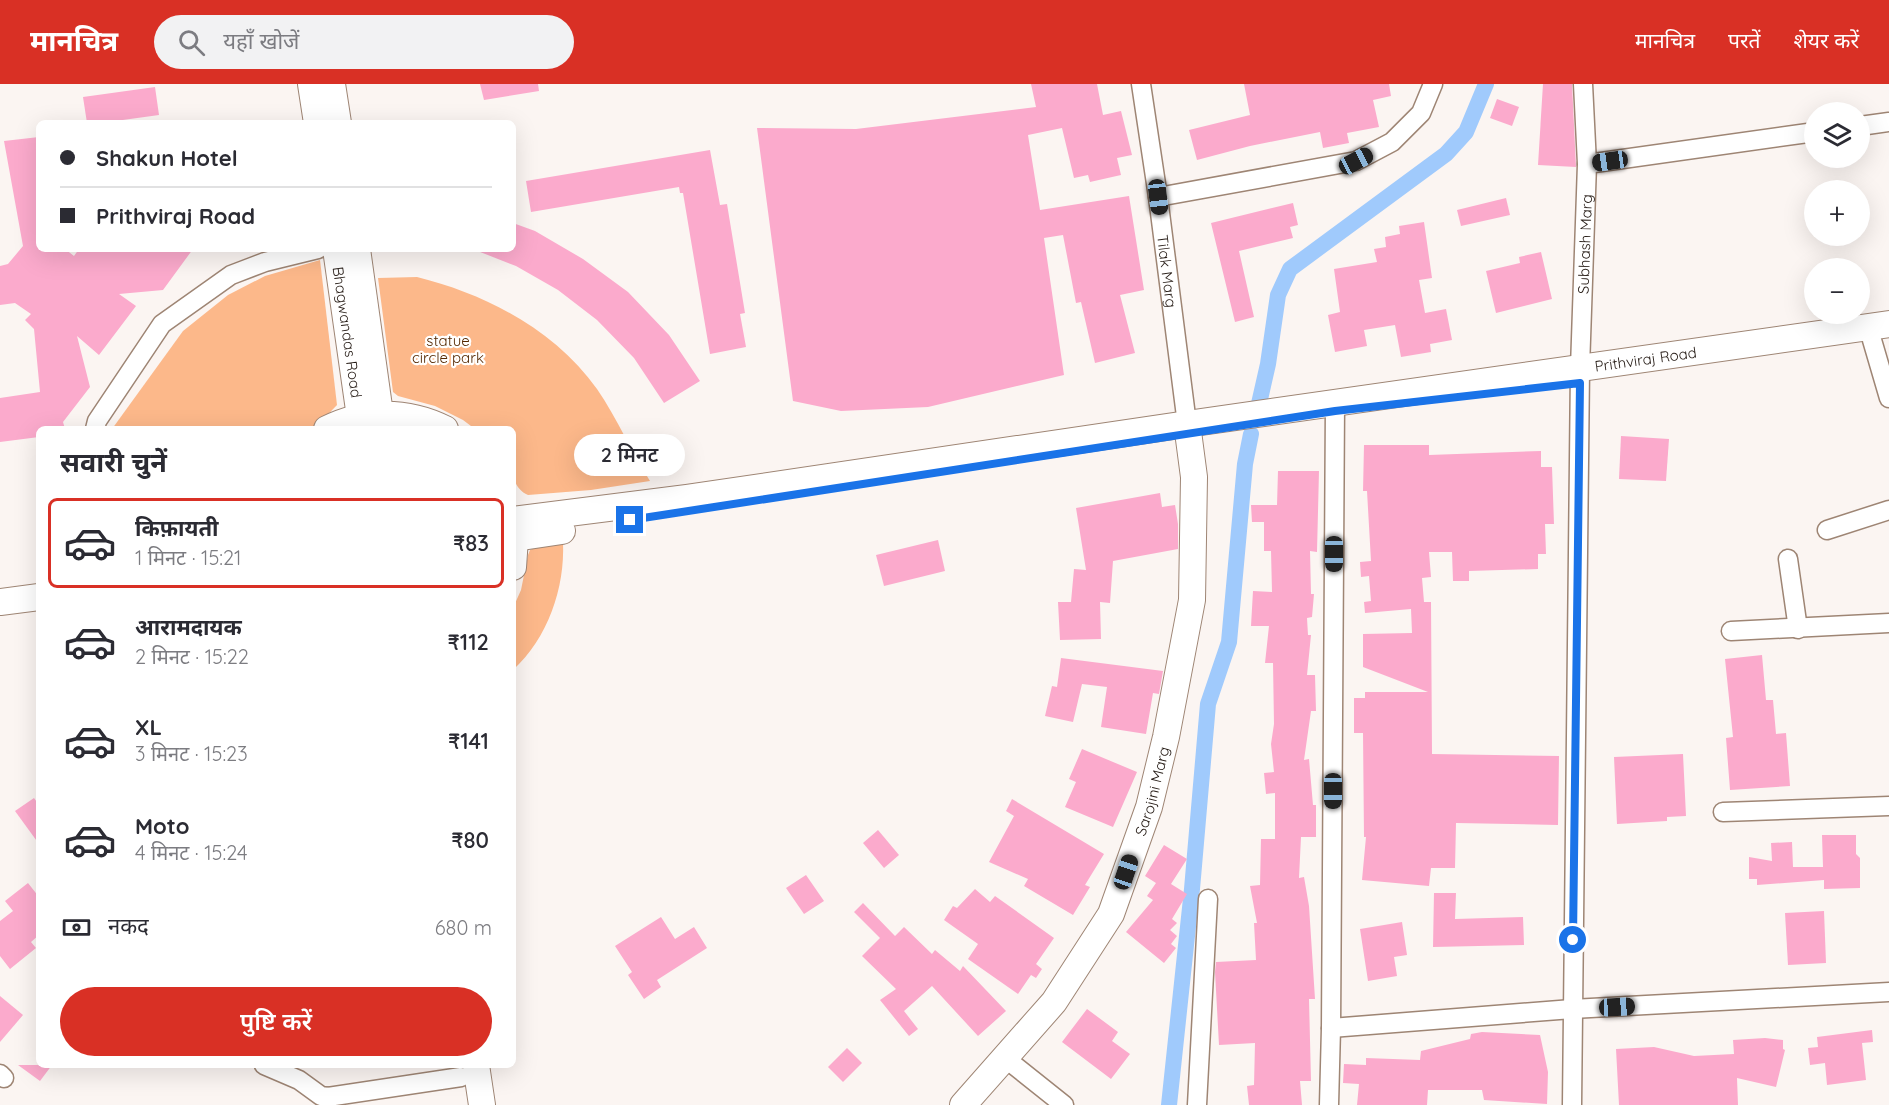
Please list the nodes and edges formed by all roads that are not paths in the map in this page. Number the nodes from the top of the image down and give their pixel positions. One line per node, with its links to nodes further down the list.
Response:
1 (311, 84): 6 (street)
2 (332, 84): 7 (street)
3 (1141, 84): 12 (street, Tilak Marg)
4 (1433, 84): 12 (street)
5 (1583, 84): 11 (street, Subhash Marg)
6 (317, 120)
7 (338, 120)
8 (1889, 122): 9 (street)
9 (1870, 125)
10 (1804, 134): 11 (street)
11 (1587, 164): 17 (street, Subhash Marg)
12 (1158, 197): 24 (street, Tilak Marg)
13 (306, 252): 21 (street)
14 (337, 252): 20 (street, Bhagwandas Road)
15 (357, 252): 20 (street, Bhagwandas Road)
16 (1883, 334): 17 (street, Prithviraj Road); 18 (street)
17 (1580, 376): 19 (street, Prithviraj Road); 38 (street, Subhash Marg)
18 (1889, 398)
19 (1335, 407): 24 (street, Prithviraj Road); 39 (street)
20 (370, 415): 22 (street); 23 (street)
21 (96, 426)
22 (336, 426)
23 (439, 426)
24 (1188, 429): 26 (street, Prithviraj Road); 40 (street, Sarojini Marg)
25 (1889, 510): 27 (street)
26 (516, 525)
27 (1827, 530)
28 (1788, 559): 32 (street)
29 (36, 597): 30 (street)
30 (0, 602)
31 (1889, 623): 32 (street)
32 (1798, 629): 33 (street)
33 (1731, 632)
34 (1889, 806): 35 (street)
35 (1723, 812)
36 (1208, 899): 47 (street)
37 (1889, 992): 38 (street)
38 (1572, 1009): 39 (street); 49 (street, Subhash Marg)
39 (1331, 1028): 48 (street)
40 (1005, 1058): 45 (street, Sarojini Marg); 46 (street)
41 (271, 1068): 42 (street)
42 (465, 1069): 43 (street); 44 (street)
43 (466, 1105)
44 (483, 1105)
45 (963, 1105)
46 (1064, 1105)
47 (1197, 1105)
48 (1329, 1105)
49 (1572, 1105)

